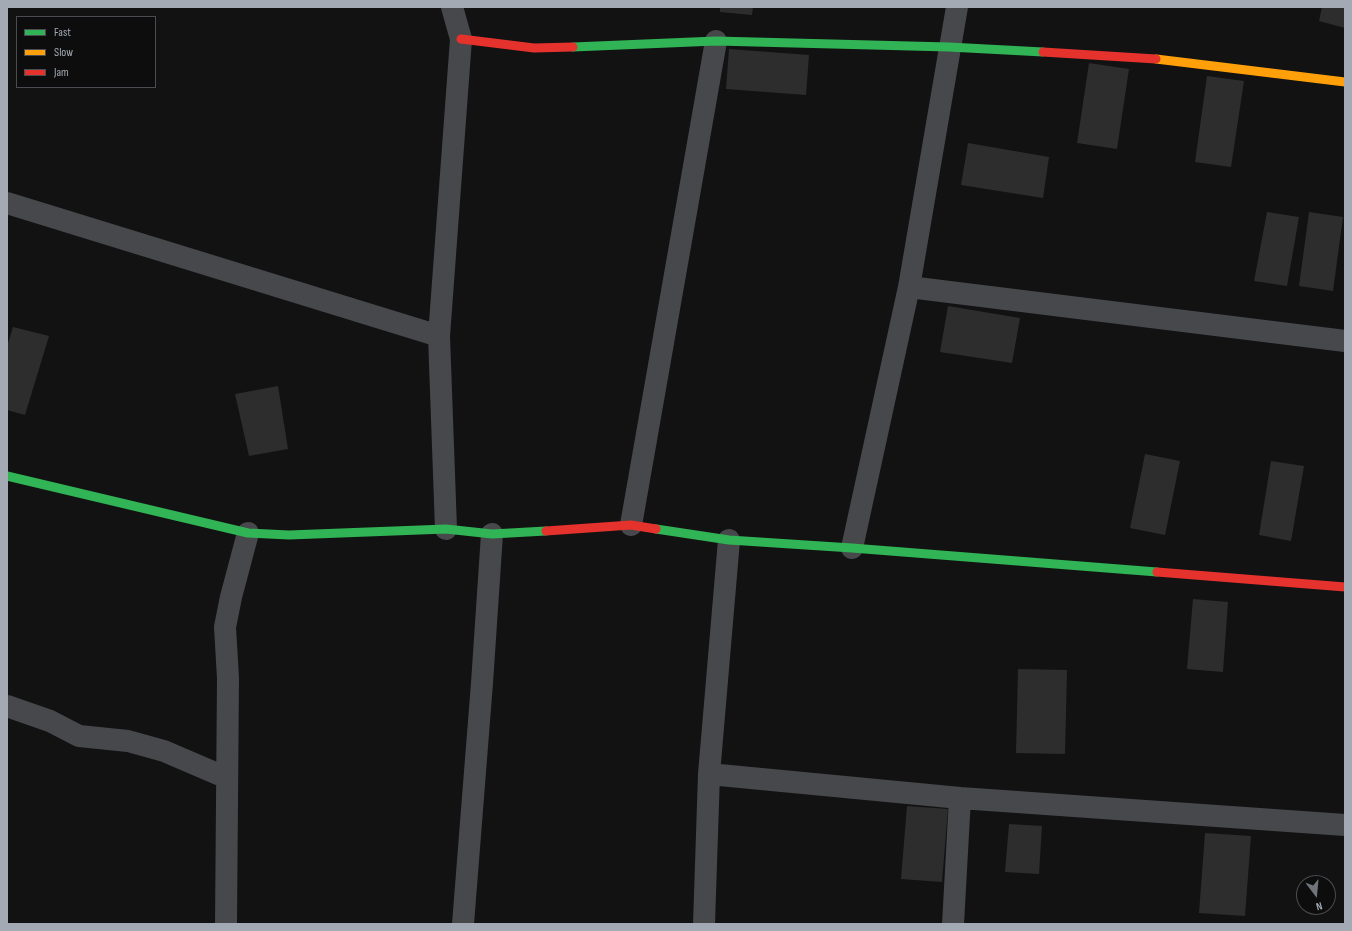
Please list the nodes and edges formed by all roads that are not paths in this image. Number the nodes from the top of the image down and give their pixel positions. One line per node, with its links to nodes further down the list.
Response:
1 (452, 7): 3 (street)
2 (957, 7): 5 (street)
3 (461, 39): 4 (street); 9 (street)
4 (716, 41): 5 (street); 12 (street)
5 (949, 47): 6 (street); 8 (street)
6 (1345, 82)
7 (7, 203): 9 (street)
8 (909, 287): 10 (street); 17 (street)
9 (439, 336): 13 (street)
10 (1345, 341)
11 (7, 476): 14 (street)
12 (631, 525): 15 (street); 16 (street)
13 (446, 529): 14 (street); 15 (street)
14 (248, 533): 21 (street)
15 (492, 534): 25 (street)
16 (730, 540): 17 (street); 20 (street)
17 (852, 548): 18 (street)
18 (1345, 587)
19 (7, 706): 21 (street)
20 (709, 774): 22 (street); 26 (street)
21 (227, 778): 24 (street)
22 (960, 798): 23 (street); 27 (street)
23 (1345, 825)
24 (226, 924)
25 (463, 924)
26 (704, 924)
27 (953, 924)

